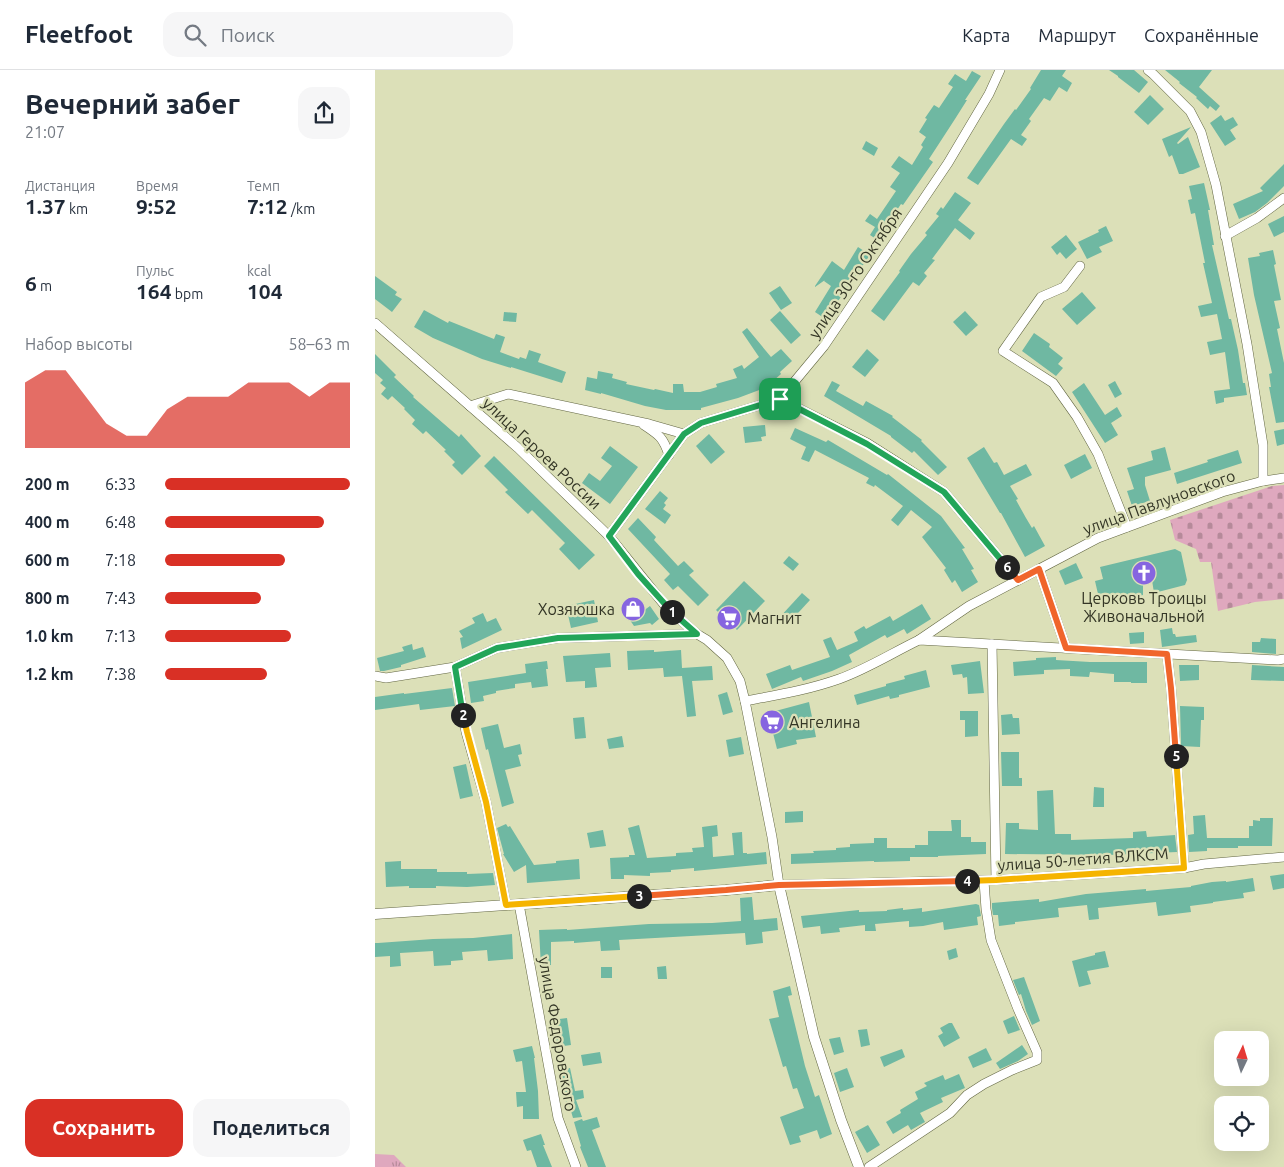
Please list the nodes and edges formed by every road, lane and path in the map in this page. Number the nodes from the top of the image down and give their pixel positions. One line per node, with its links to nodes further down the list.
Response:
1 (1000, 70): 7 (street, улица 30-го Октября)
2 (1147, 70): 4 (street)
3 (1284, 198): 4 (street)
4 (1225, 236): 13 (street)
5 (1080, 266): 14 (street)
6 (375, 323): 8 (street, улица Героев России)
7 (780, 399): 10 (street); 17 (street)
8 (470, 406): 9 (street); 15 (street, улица Героев России)
9 (639, 422): 10 (street); 11 (street)
10 (684, 434): 11 (street)
11 (669, 455): 15 (street)
12 (1284, 478): 13 (street, улица Павлуновского)
13 (1263, 481): 14 (street, улица Павлуновского)
14 (1127, 527): 16 (street, улица Павлуновского)
15 (609, 536): 18 (street, улица Героев России)
16 (1039, 569): 17 (street, улица Павлуновского); 21 (street)
17 (1018, 580): 19 (street, улица Павлуновского)
18 (697, 634): 24 (street); 26 (street, улица Героев России)
19 (919, 640): 20 (street); 26 (street, улица Павлуновского)
20 (991, 644): 21 (street); 29 (street)
21 (1066, 648): 22 (street)
22 (1167, 654): 23 (street); 28 (street)
23 (1284, 659)
24 (455, 667): 25 (street); 33 (street)
25 (375, 676)
26 (745, 701): 31 (street, улица Героев России)
27 (1284, 857): 28 (street, улица 50-летия ВЛКСМ)
28 (1184, 868): 29 (street, улица 50-летия ВЛКСМ)
29 (996, 880): 30 (street, улица 50-летия ВЛКСМ)
30 (984, 881): 31 (street, улица 50-летия ВЛКСМ); 37 (street)
31 (779, 885): 32 (street, улица 50-летия ВЛКСМ); 36 (street)
32 (519, 904): 33 (street, улица 50-летия ВЛКСМ); 35 (street, улица Федоровского)
33 (506, 905): 34 (street, улица 50-летия ВЛКСМ)
34 (375, 914)
35 (576, 1167)
36 (859, 1167)
37 (869, 1167)

